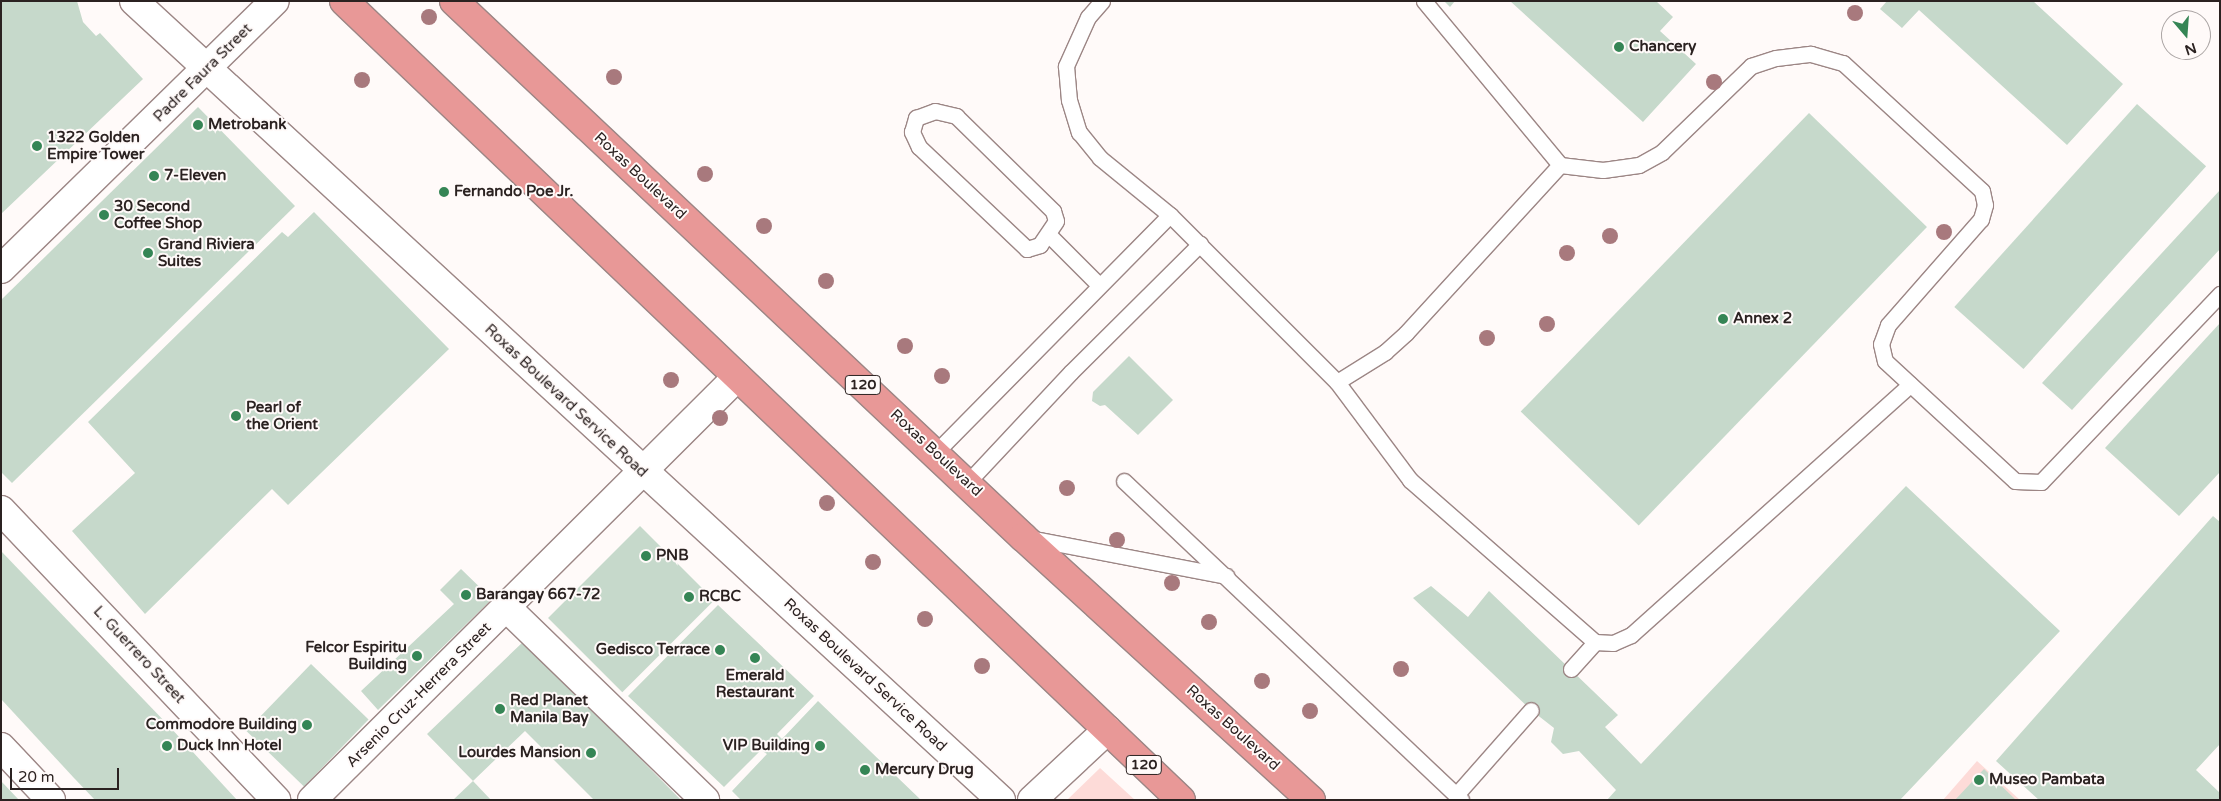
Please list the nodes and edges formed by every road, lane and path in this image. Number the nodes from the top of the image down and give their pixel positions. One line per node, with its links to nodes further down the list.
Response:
1 (134, 1): 7 (street, Roxas Boulevard Service Road)
2 (274, 1): 7 (street, Padre Faura Street)
3 (344, 1): 15 (highway, 120)
4 (454, 1): 18 (highway, Roxas Boulevard / 120)
5 (1102, 1): 9 (lane)
6 (1424, 1): 8 (lane)
7 (206, 71): 12 (street, Padre Faura Street); 19 (street, Roxas Boulevard Service Road)
8 (1560, 164): 16 (lane); 17 (lane)
9 (1170, 214): 11 (lane); 13 (lane)
10 (1048, 234): 10 (lane); 13 (lane)
11 (1200, 244): 16 (lane); 21 (lane)
12 (1, 269)
13 (1098, 284): 18 (lane)
14 (2220, 294): 17 (lane)
15 (736, 377): 19 (street, Arsenio Cruz-Herrera Street); 29 (highway, 120)
16 (1337, 382): 26 (lane)
17 (1910, 385): 26 (lane)
18 (935, 453): 21 (highway, Roxas Boulevard / 120)
19 (643, 471): 25 (street, Arsenio Cruz-Herrera Street); 36 (street, Roxas Boulevard Service Road)
20 (1124, 481): 24 (lane)
21 (967, 483): 23 (highway, Roxas Boulevard / 120)
22 (1, 510): 33 (street, L. Guerrero Street)
23 (1023, 537): 24 (lane); 39 (highway, Roxas Boulevard / 120)
24 (1226, 576): 31 (lane)
25 (507, 608): 34 (street, Arsenio Cruz-Herrera Street); 35 (street)
26 (1595, 642): 27 (lane)
27 (1571, 669)
28 (1531, 710): 31 (lane)
29 (1107, 730): 37 (street); 38 (highway, 120)
30 (1, 747): 32 (street)
31 (1458, 797)
32 (51, 800)
33 (276, 800)
34 (312, 800)
35 (705, 800)
36 (1001, 800)
37 (1032, 800)
38 (1181, 800)
39 (1311, 800)

